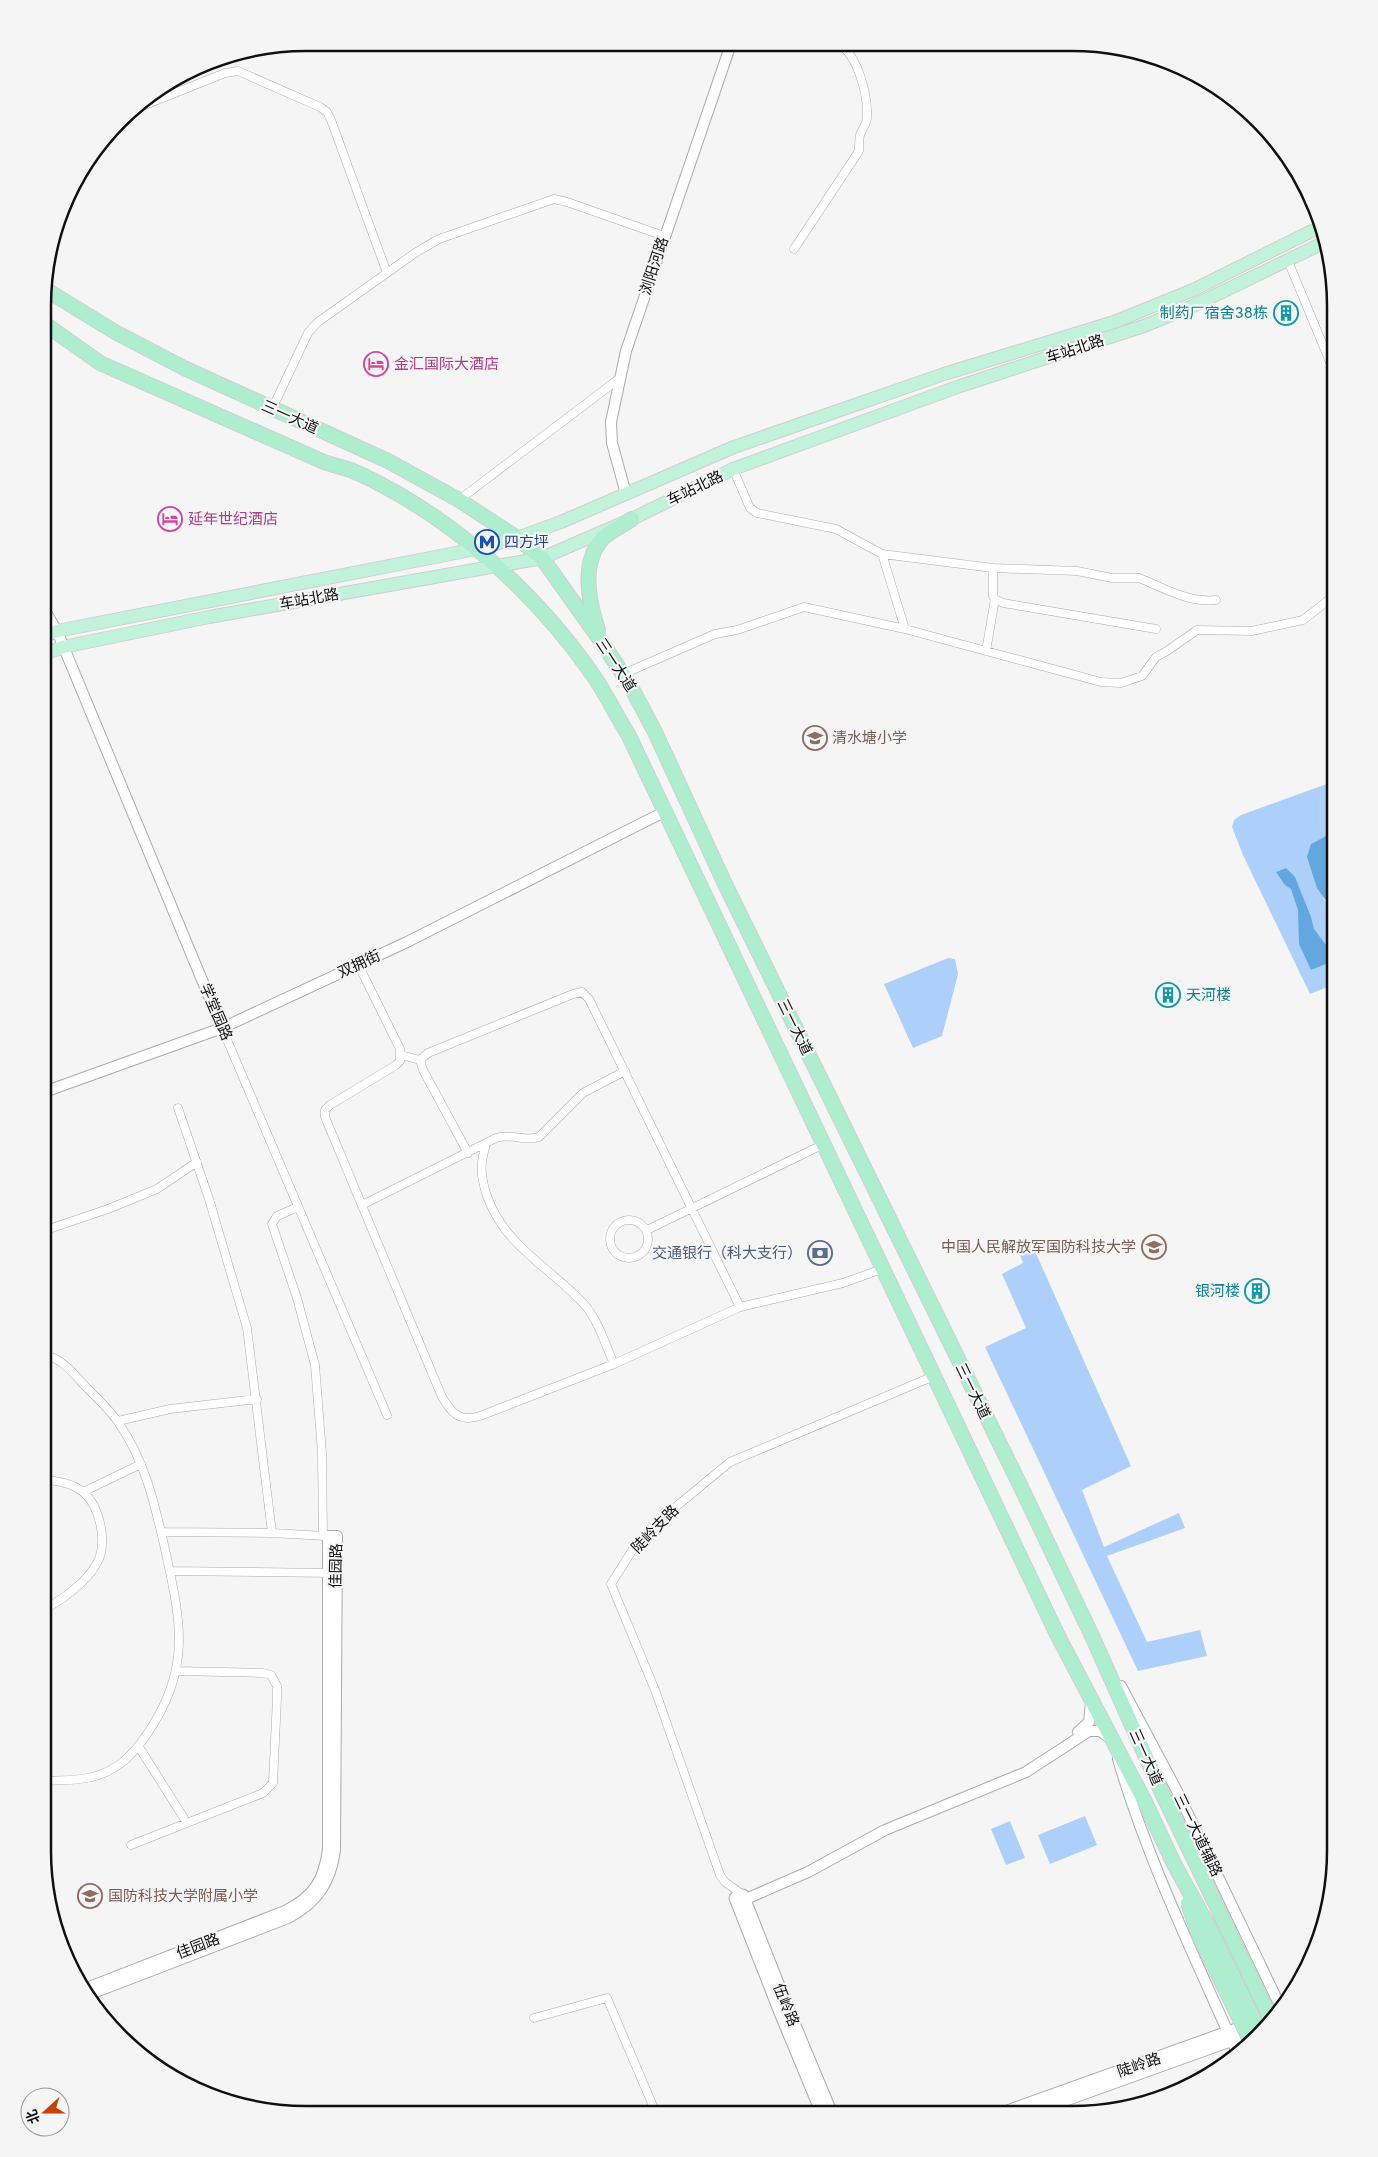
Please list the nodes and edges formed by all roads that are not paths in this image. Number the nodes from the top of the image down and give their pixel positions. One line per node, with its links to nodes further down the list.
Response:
1 (728, 51): 5 (street, 浏阳河路)
2 (848, 51): 7 (street)
3 (153, 103): 9 (street)
4 (1315, 230): 16 (main road, 车站北路)
5 (664, 236): 9 (street); 13 (street, 浏阳河路)
6 (1319, 245): 8 (main road, 车站北路)
7 (794, 249)
8 (1288, 261): 12 (street); 15 (main road, 车站北路)
9 (387, 273): 14 (street)
10 (52, 293): 14 (highway, 三一大道)
11 (51, 328): 20 (highway, 三一大道)
12 (1327, 353)
13 (620, 378): 16 (street, 浏阳河路); 17 (street)
14 (272, 409): 17 (highway, 三一大道)
15 (733, 469): 18 (main road, 车站北路); 21 (street)
16 (626, 494): 19 (main road, 车站北路)
17 (459, 500): 19 (highway, 三一大道)
18 (632, 519): 22 (main road, 车站北路); 33 (highway)
19 (517, 538): 20 (main road, 车站北路); 22 (highway, 三一大道)
20 (476, 549): 23 (highway, 三一大道); 31 (main road, 车站北路)
21 (882, 554): 24 (street); 29 (street)
22 (542, 558): 23 (main road, 车站北路); 33 (highway, 三一大道)
23 (496, 567): 34 (main road, 车站北路); 38 (highway, 三一大道)
24 (993, 568): 25 (street); 26 (street)
25 (995, 599): 30 (street); 36 (street)
26 (1216, 600)
27 (1327, 601): 36 (street)
28 (51, 621): 31 (street, 学堂园路)
29 (905, 629): 36 (street); 37 (street)
30 (1156, 629)
31 (57, 631): 32 (main road, 车站北路); 34 (street, 学堂园路)
32 (51, 633)
33 (601, 640): 37 (highway, 三一大道)
34 (63, 647): 35 (main road, 车站北路); 40 (street, 学堂园路)
35 (51, 651)
36 (986, 651)
37 (623, 674): 72 (highway, 三一大道)
38 (664, 812): 39 (street, 双拥街); 47 (highway, 三一大道)
39 (358, 964): 40 (street, 双拥街); 41 (street)
40 (222, 1028): 44 (street, 双拥街); 51 (street, 学堂园路)
41 (401, 1055): 42 (street); 50 (street)
42 (420, 1060): 43 (street); 48 (street)
43 (625, 1071): 46 (street); 52 (street)
44 (51, 1089)
45 (178, 1108): 49 (street)
46 (486, 1144): 48 (street); 58 (street)
47 (824, 1144): 52 (street); 55 (highway, 三一大道)
48 (468, 1154): 50 (street)
49 (197, 1162): 53 (street); 60 (street)
50 (362, 1205): 58 (street)
51 (298, 1207): 61 (street, 学堂园路); 68 (street)
52 (692, 1208): 54 (street); 56 (street)
53 (51, 1228)
54 (647, 1230): 54 (street)
55 (882, 1269): 56 (street); 59 (highway, 三一大道)
56 (740, 1307): 58 (street)
57 (51, 1358): 62 (street)
58 (614, 1364)
59 (934, 1376): 74 (highway, 三一大道); 81 (street, 陡岭支路)
60 (257, 1399): 62 (street); 67 (street)
61 (387, 1415)
62 (118, 1421): 63 (street)
63 (141, 1464): 65 (street); 66 (street)
64 (51, 1480): 65 (street)
65 (83, 1492): 71 (street)
66 (162, 1532): 67 (street); 69 (street)
67 (272, 1533): 68 (street)
68 (326, 1536): 70 (street, 佳园路)
69 (170, 1571): 70 (street); 73 (street)
70 (332, 1573): 82 (street, 佳园路); 83 (street, 佳园路)
71 (51, 1606)
72 (1093, 1638): 84 (street, 三一大道辅路); 85 (highway, 三一大道, bridge)
73 (177, 1671): 76 (street); 78 (street)
74 (1089, 1696): 75 (highway, 三一大道); 81 (street)
75 (1112, 1740): 80 (highway, 三一大道, bridge); 81 (street); 91 (street)
76 (139, 1747): 77 (street); 78 (street)
77 (51, 1780)
78 (187, 1823): 79 (street)
79 (131, 1845)
80 (1174, 1864): 88 (highway, 三一大道, bridge); 90 (highway, bridge)
81 (740, 1899): 94 (main road, 伍岭路); 95 (main road, 伍岭路)
82 (90, 1986)
83 (94, 1993)
84 (1278, 2001)
85 (1268, 2013)
86 (534, 2018): 93 (street)
87 (1259, 2023): 91 (main road, 陡岭路)
88 (1257, 2026)
89 (1251, 2032): 91 (main road, 陡岭路)
90 (1247, 2036)
91 (1230, 2037): 92 (street); 96 (main road, 陡岭路); 97 (main road, 陡岭路)
92 (1234, 2047)
93 (653, 2106)
94 (819, 2106)
95 (829, 2106)
96 (1023, 2106)
97 (1047, 2106)

